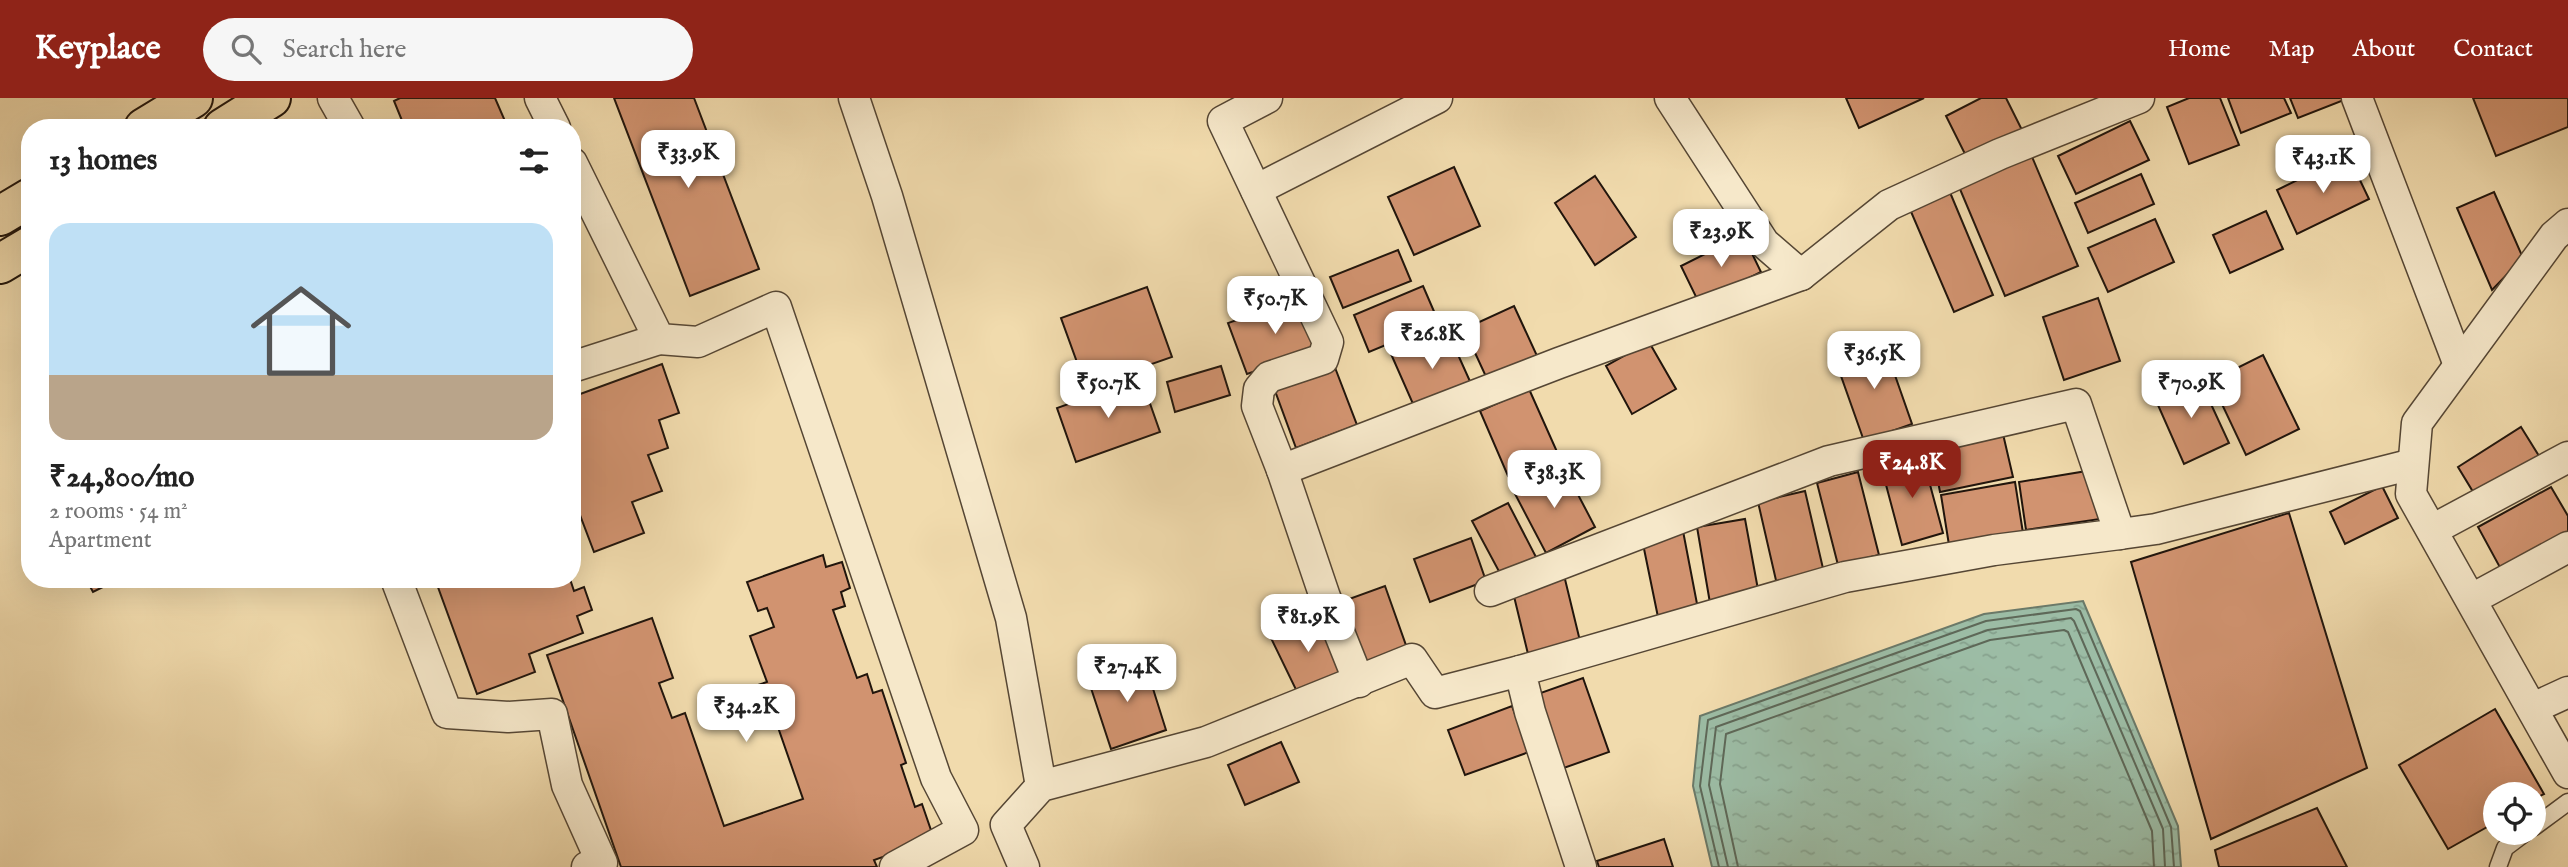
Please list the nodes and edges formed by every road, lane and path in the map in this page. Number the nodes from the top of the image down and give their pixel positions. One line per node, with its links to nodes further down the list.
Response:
1 (193, 98): 11 (main road)
2 (271, 98): 12 (main road)
3 (333, 98): 13 (street)
4 (540, 98): 14 (street)
5 (854, 98): 38 (street)
6 (1266, 98): 16 (street)
7 (1437, 98): 16 (street)
8 (1670, 98): 20 (street)
9 (2139, 98): 20 (street)
10 (2357, 98): 23 (street)
11 (159, 119)
12 (237, 119)
13 (345, 119)
14 (550, 119)
15 (581, 181): 21 (street)
16 (1256, 190): 26 (street)
17 (2568, 224): 23 (street)
18 (21, 251): 19 (main road)
19 (0, 264)
20 (1801, 275): 26 (street)
21 (659, 339): 22 (street); 42 (street)
22 (581, 364)
23 (2459, 365): 25 (street)
24 (2568, 457): 27 (street)
25 (2413, 464): 27 (street); 28 (street)
26 (1282, 470): 34 (street)
27 (2432, 530): 32 (street)
28 (2120, 534): 31 (street); 33 (street)
29 (2568, 547): 32 (street)
30 (399, 588): 44 (street)
31 (1490, 591)
32 (2472, 599): 36 (street)
33 (1520, 671): 34 (street); 47 (street)
34 (1359, 682): 38 (street)
35 (2568, 692): 36 (street)
36 (2533, 708): 37 (street)
37 (2568, 773)
38 (1041, 786): 41 (street)
39 (2568, 802): 40 (lane)
40 (2546, 818)
41 (1006, 825): 42 (street); 46 (street)
42 (964, 830): 45 (street)
43 (2509, 845): 48 (lane)
44 (587, 867)
45 (895, 867)
46 (1024, 867)
47 (1581, 867)
48 (2498, 867)

